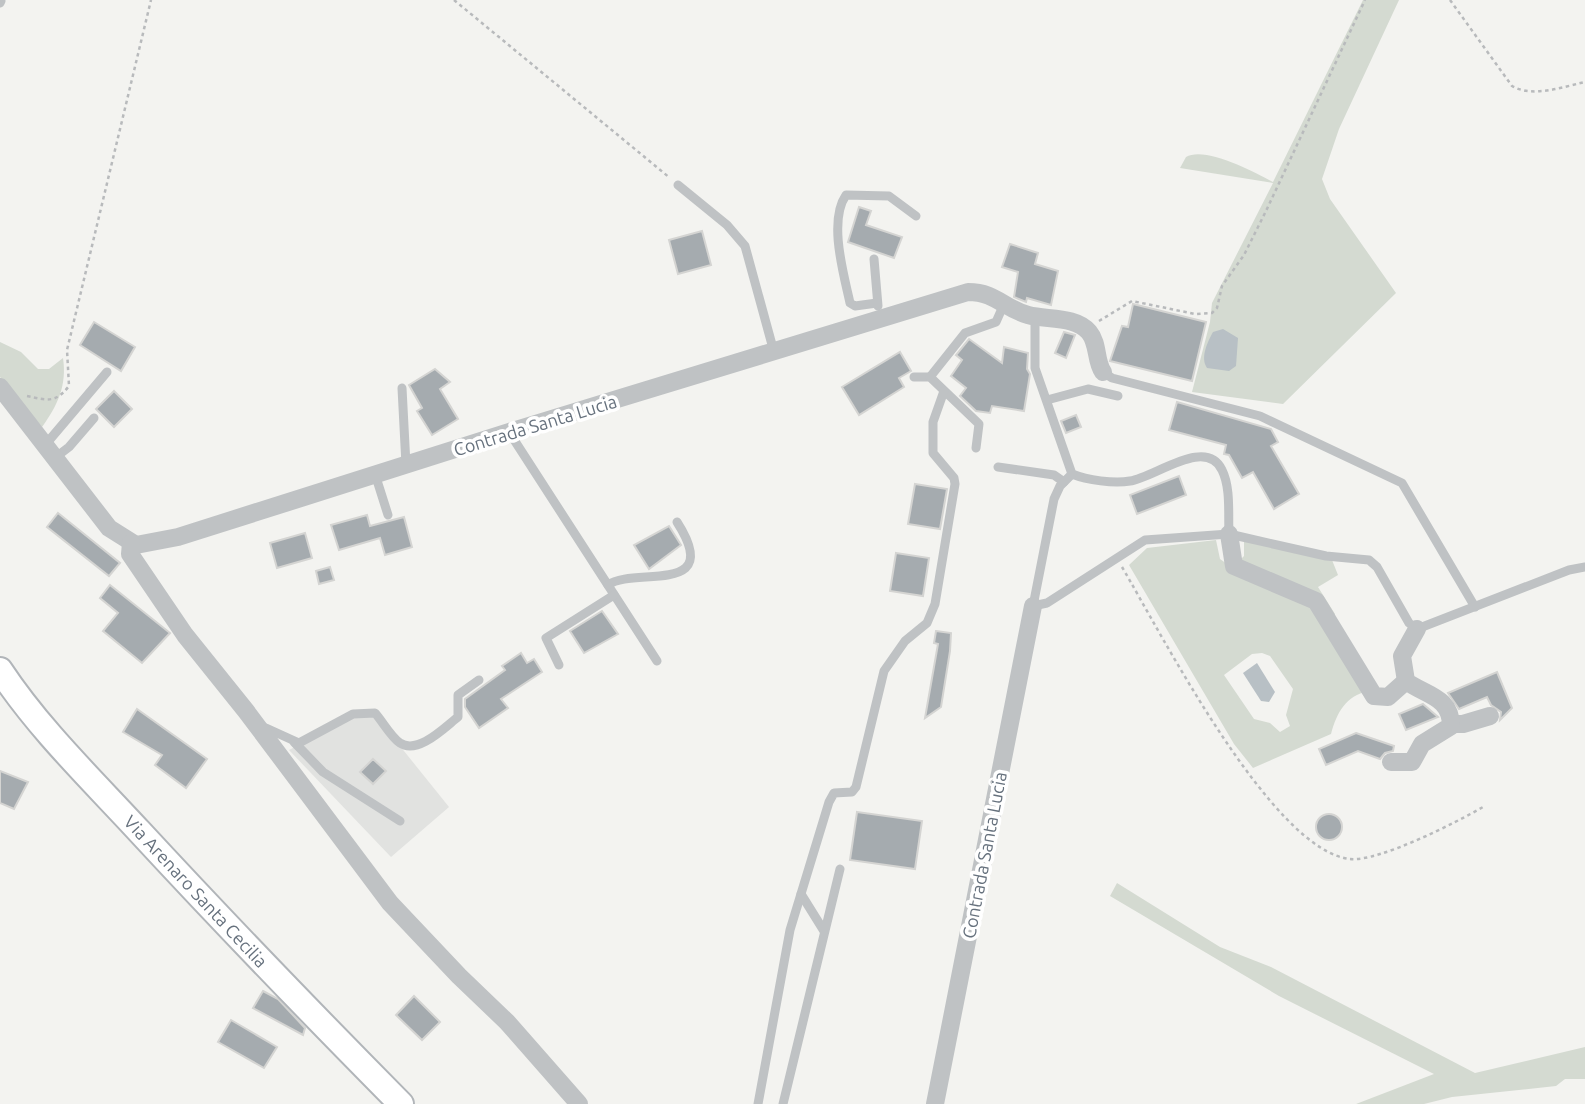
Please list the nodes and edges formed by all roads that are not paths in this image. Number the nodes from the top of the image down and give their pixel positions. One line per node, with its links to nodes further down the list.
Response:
1 (678, 185): 7 (lane)
2 (916, 216): 5 (lane)
3 (874, 259): 5 (lane)
4 (1004, 304): 5 (street, Contrada Santa Lucia); 6 (street, Contrada Santa Lucia); 11 (lane)
5 (880, 311): 7 (street, Contrada Santa Lucia)
6 (1035, 316): 9 (street, Contrada Santa Lucia); 16 (lane)
7 (774, 352): 18 (street, Contrada Santa Lucia)
8 (107, 372): 20 (lane)
9 (1103, 372): 34 (lane)
10 (914, 377): 11 (lane)
11 (930, 377): 13 (lane)
12 (402, 388): 21 (lane)
13 (944, 391): 19 (lane); 48 (lane)
14 (5, 393): 20 (street)
15 (1118, 396): 16 (lane)
16 (1047, 400): 24 (lane)
17 (94, 418): 20 (lane)
18 (509, 432): 21 (street, Contrada Santa Lucia); 31 (lane)
19 (976, 448)
20 (51, 450): 29 (street)
21 (406, 464): 23 (street, Contrada Santa Lucia)
22 (998, 467): 25 (lane)
23 (375, 474): 26 (lane); 29 (street, Contrada Santa Lucia)
24 (1072, 474): 25 (lane); 28 (lane)
25 (1064, 482): 33 (lane)
26 (388, 515)
27 (677, 522): 31 (lane)
28 (1229, 534): 33 (lane); 35 (lane); 40 (street)
29 (131, 543): 43 (street)
30 (1585, 567): 34 (lane)
31 (608, 585): 32 (lane)
32 (614, 595): 36 (lane); 37 (lane)
33 (1033, 606): 54 (street, Contrada Santa Lucia)
34 (1475, 607): 35 (lane)
35 (1417, 629): 40 (street)
36 (657, 661)
37 (559, 665)
38 (0, 670): 50 (street, Via Arenaro Santa Cecilia)
39 (479, 680): 44 (lane)
40 (1406, 681): 42 (street)
41 (1490, 716): 42 (street)
42 (1451, 723): 45 (street)
43 (261, 730): 44 (lane); 51 (street)
44 (294, 742): 46 (lane)
45 (1391, 762)
46 (400, 821)
47 (840, 869): 49 (lane)
48 (801, 894): 49 (lane); 52 (lane)
49 (824, 931): 53 (lane)
50 (401, 1104)
51 (579, 1104)
52 (758, 1104)
53 (783, 1104)
54 (935, 1104)

